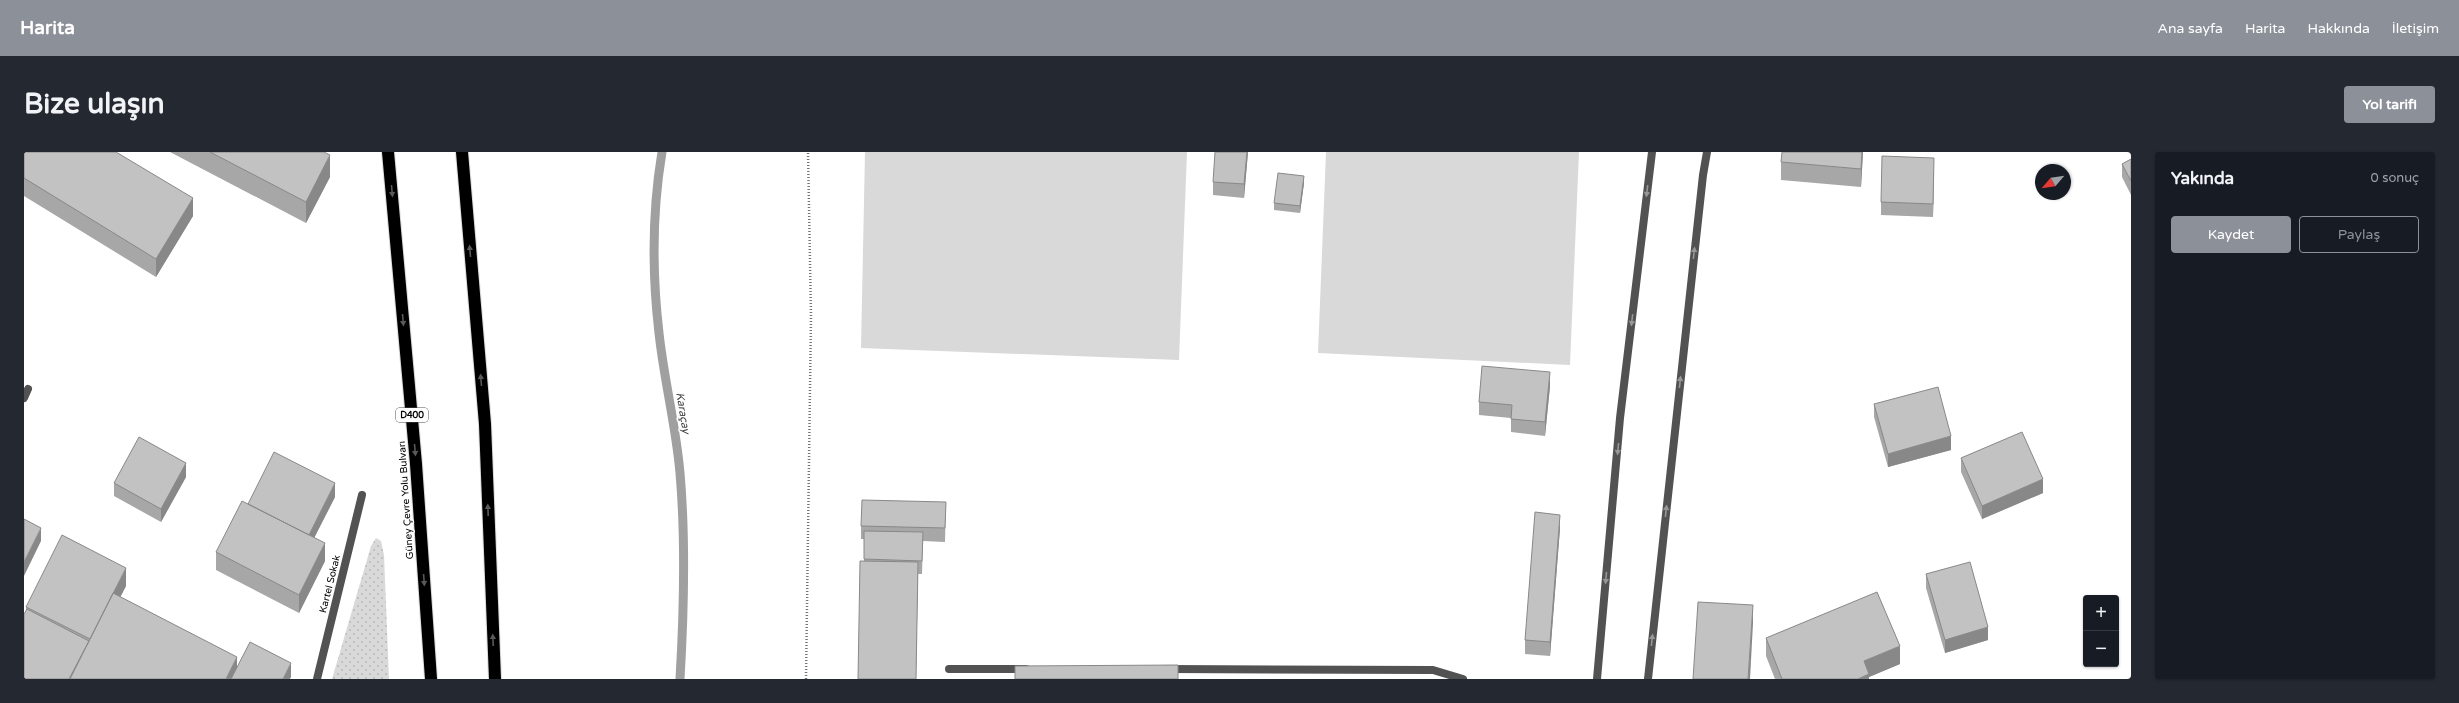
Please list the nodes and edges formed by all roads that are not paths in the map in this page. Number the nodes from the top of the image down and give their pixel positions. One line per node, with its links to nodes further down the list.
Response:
1 (388, 152): 12 (highway, Güney Çevre Yolu Bulvarı / D400, one-way to 12)
2 (462, 152): 13 (highway, one-way to 2)
3 (1652, 152): 15 (street, one-way to 15)
4 (1707, 152): 16 (street, one-way to 4)
5 (28, 389): 6 (street)
6 (24, 398)
7 (362, 495): 11 (street, Kartel Sokak)
8 (949, 669): 9 (street)
9 (1036, 669)
10 (1155, 669): 14 (street)
11 (317, 679)
12 (431, 679)
13 (495, 679)
14 (1463, 679)
15 (1597, 679)
16 (1648, 679)

